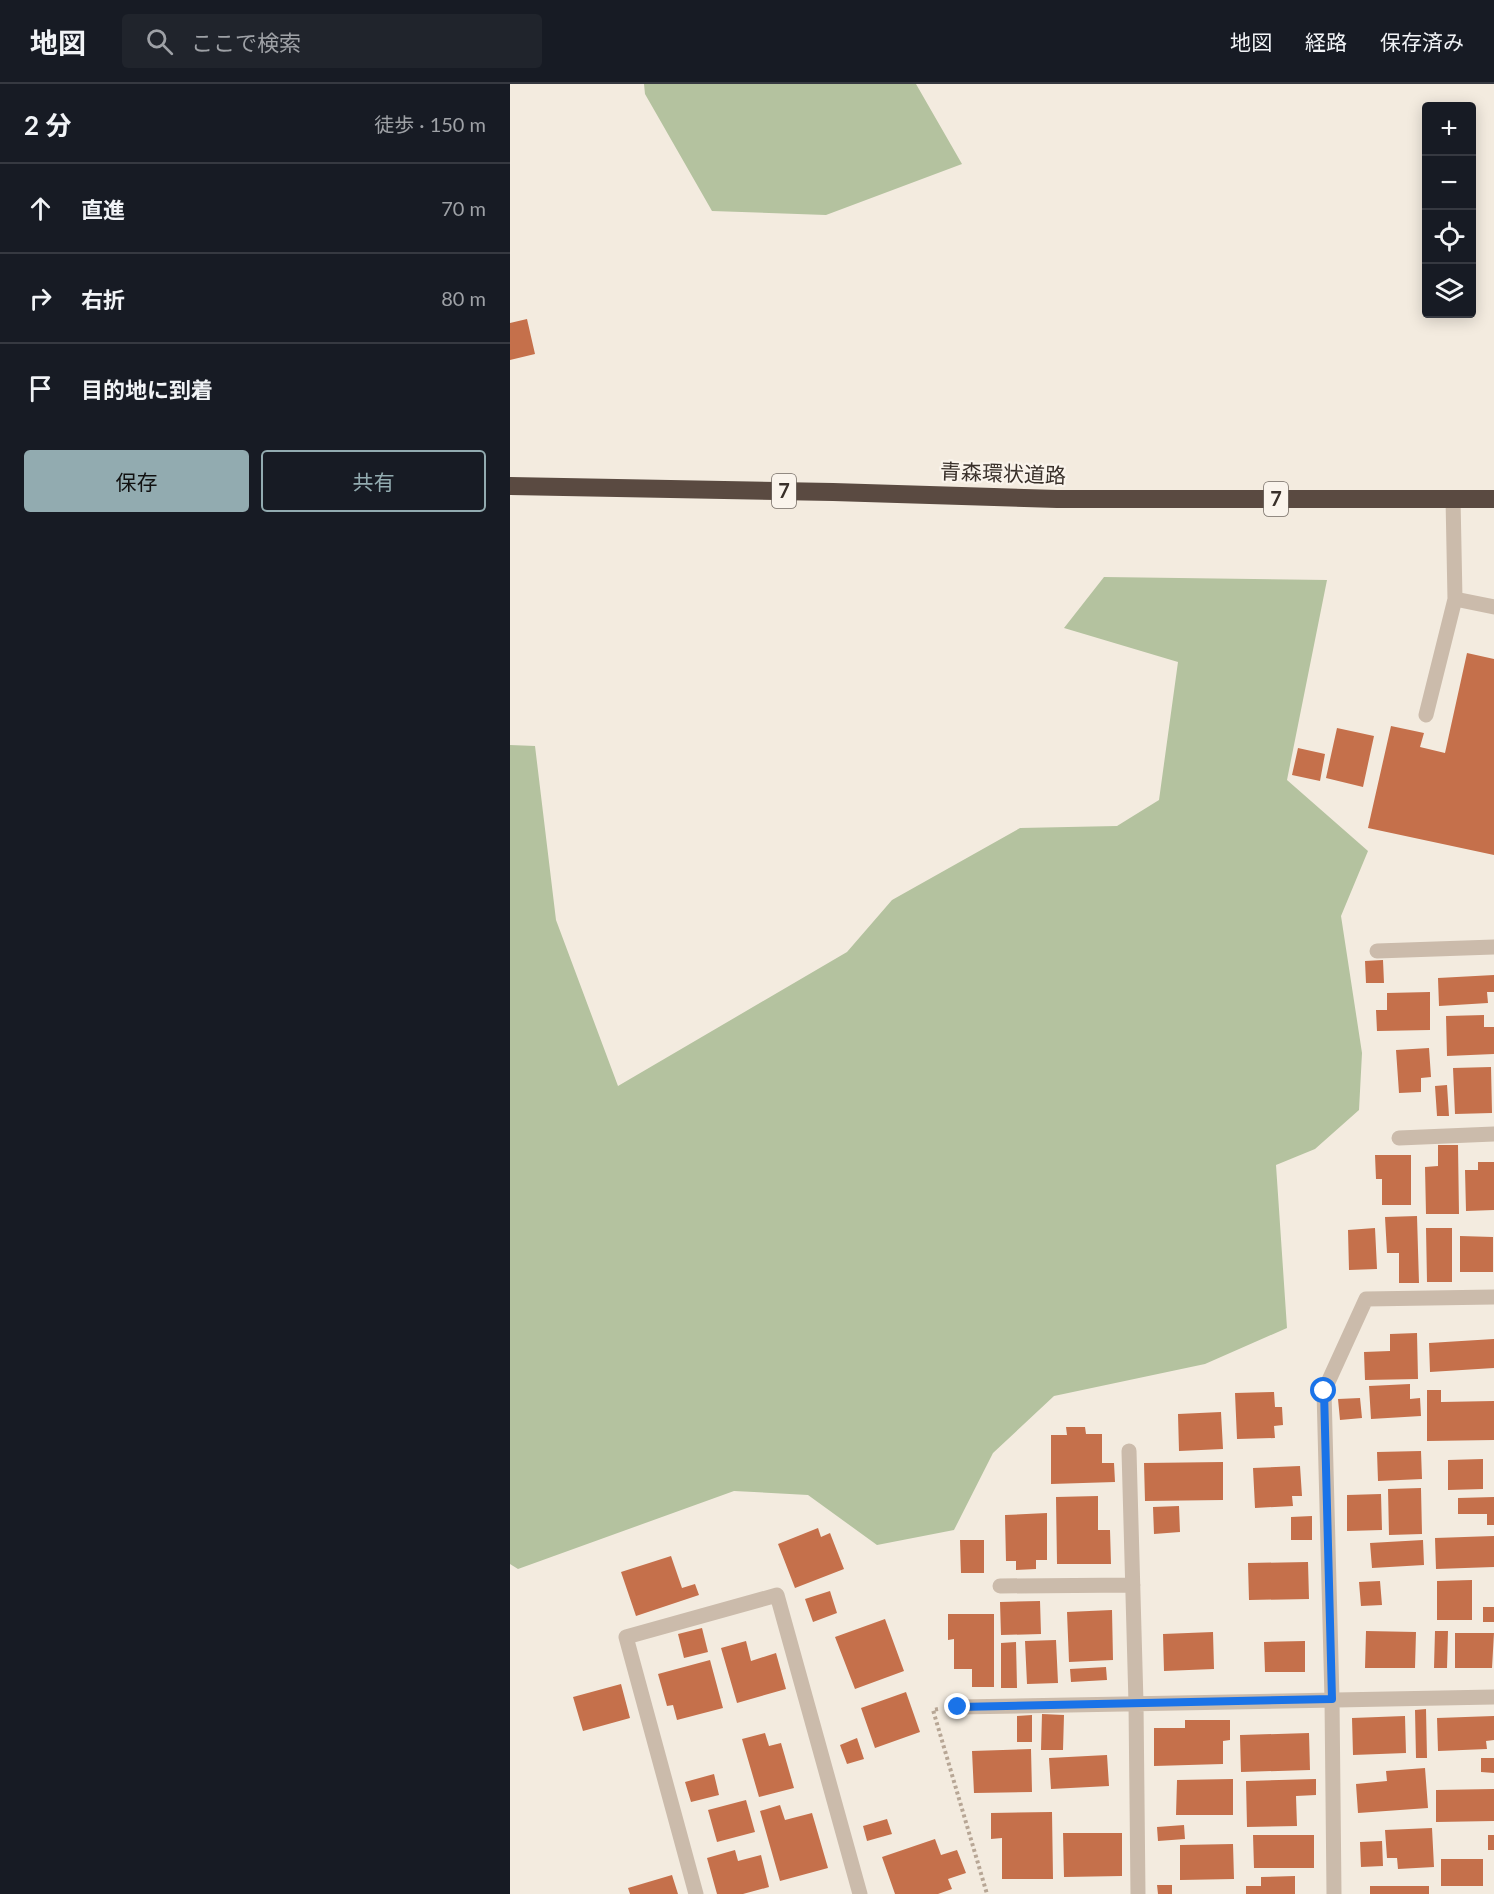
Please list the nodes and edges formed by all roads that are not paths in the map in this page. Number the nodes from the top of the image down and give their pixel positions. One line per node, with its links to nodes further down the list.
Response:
1 (510, 486): 2 (highway, 青森環状道路 / 7)
2 (1453, 498): 3 (highway, 青森環状道路 / 7); 4 (street)
3 (1494, 499)
4 (1455, 599): 5 (street); 6 (street)
5 (1494, 607)
6 (1426, 715)
7 (1494, 947): 8 (street)
8 (1377, 951)
9 (1494, 1134): 10 (street)
10 (1399, 1138)
11 (1494, 1297): 16 (street)
12 (1129, 1451): 13 (street)
13 (1133, 1585): 14 (street); 17 (street)
14 (1000, 1586)
15 (1494, 1697): 16 (street)
16 (1332, 1699): 17 (street); 22 (street)
17 (1136, 1703): 18 (street); 21 (street)
18 (958, 1707)
19 (696, 1894): 20 (street)
20 (860, 1894)
21 (1138, 1894)
22 (1334, 1894)

